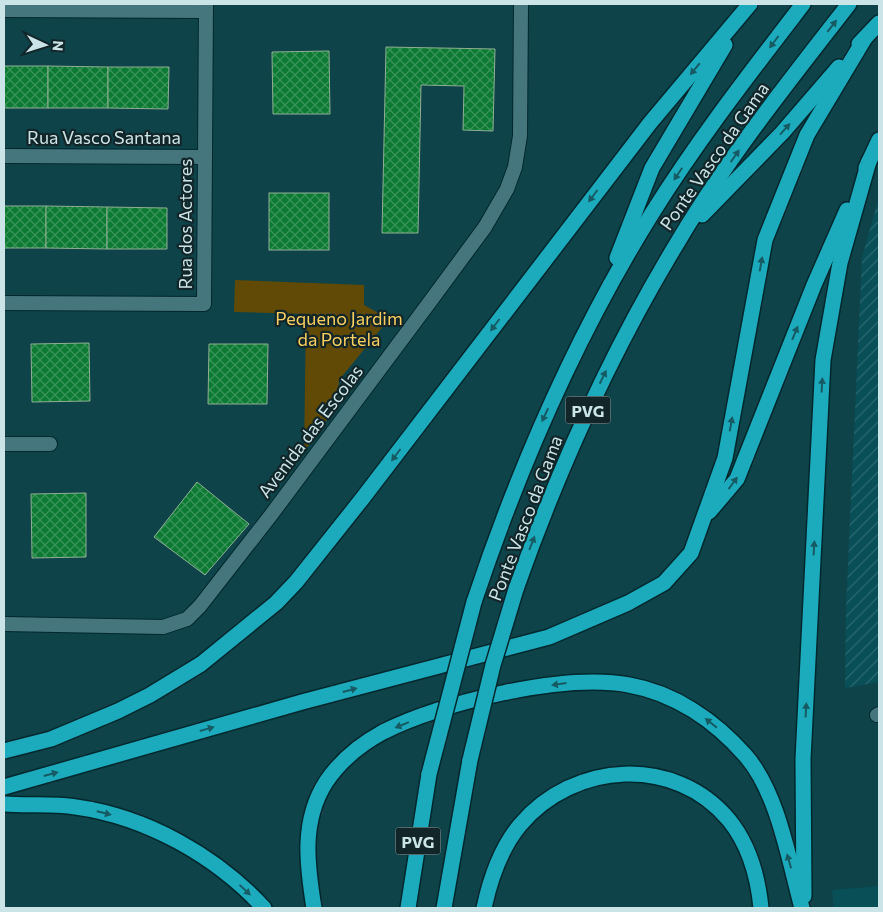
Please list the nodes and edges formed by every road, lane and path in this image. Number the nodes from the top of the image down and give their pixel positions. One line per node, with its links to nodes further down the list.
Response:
1 (521, 4): 19 (street, Avenida das Escolas)
2 (803, 4): 15 (highway, Ponte Vasco da Gama / PVG, one-way to 15)
3 (849, 4): 13 (highway, Ponte Vasco da Gama / PVG, one-way to 3)
4 (750, 5): 15 (highway); 20 (highway, one-way to 20)
5 (206, 7): 6 (street); 11 (street, Rua dos Actores)
6 (4, 10)
7 (879, 23): 8 (highway)
8 (865, 38): 13 (highway, one-way to 8); 18 (highway, one-way to 8)
9 (879, 140): 12 (highway)
10 (4, 156): 11 (street, Rua Vasco Santana)
11 (203, 157): 14 (street, Rua dos Actores)
12 (869, 161): 18 (highway, one-way to 12); 29 (highway, one-way to 12)
13 (678, 240): 26 (highway, Ponte Vasco da Gama / PVG, one-way to 13, bridge)
14 (4, 303)
15 (597, 308): 25 (highway, Ponte Vasco da Gama / PVG, one-way to 25, bridge)
16 (4, 444): 17 (street)
17 (50, 444)
18 (702, 520): 21 (highway, one-way to 18)
19 (4, 624)
20 (4, 751)
21 (4, 787)
22 (4, 804): 23 (highway, one-way to 23)
23 (264, 908)
24 (314, 908): 29 (highway, one-way to 24)
25 (408, 908)
26 (444, 908)
27 (484, 908): 28 (highway)
28 (761, 908)
29 (803, 908)

